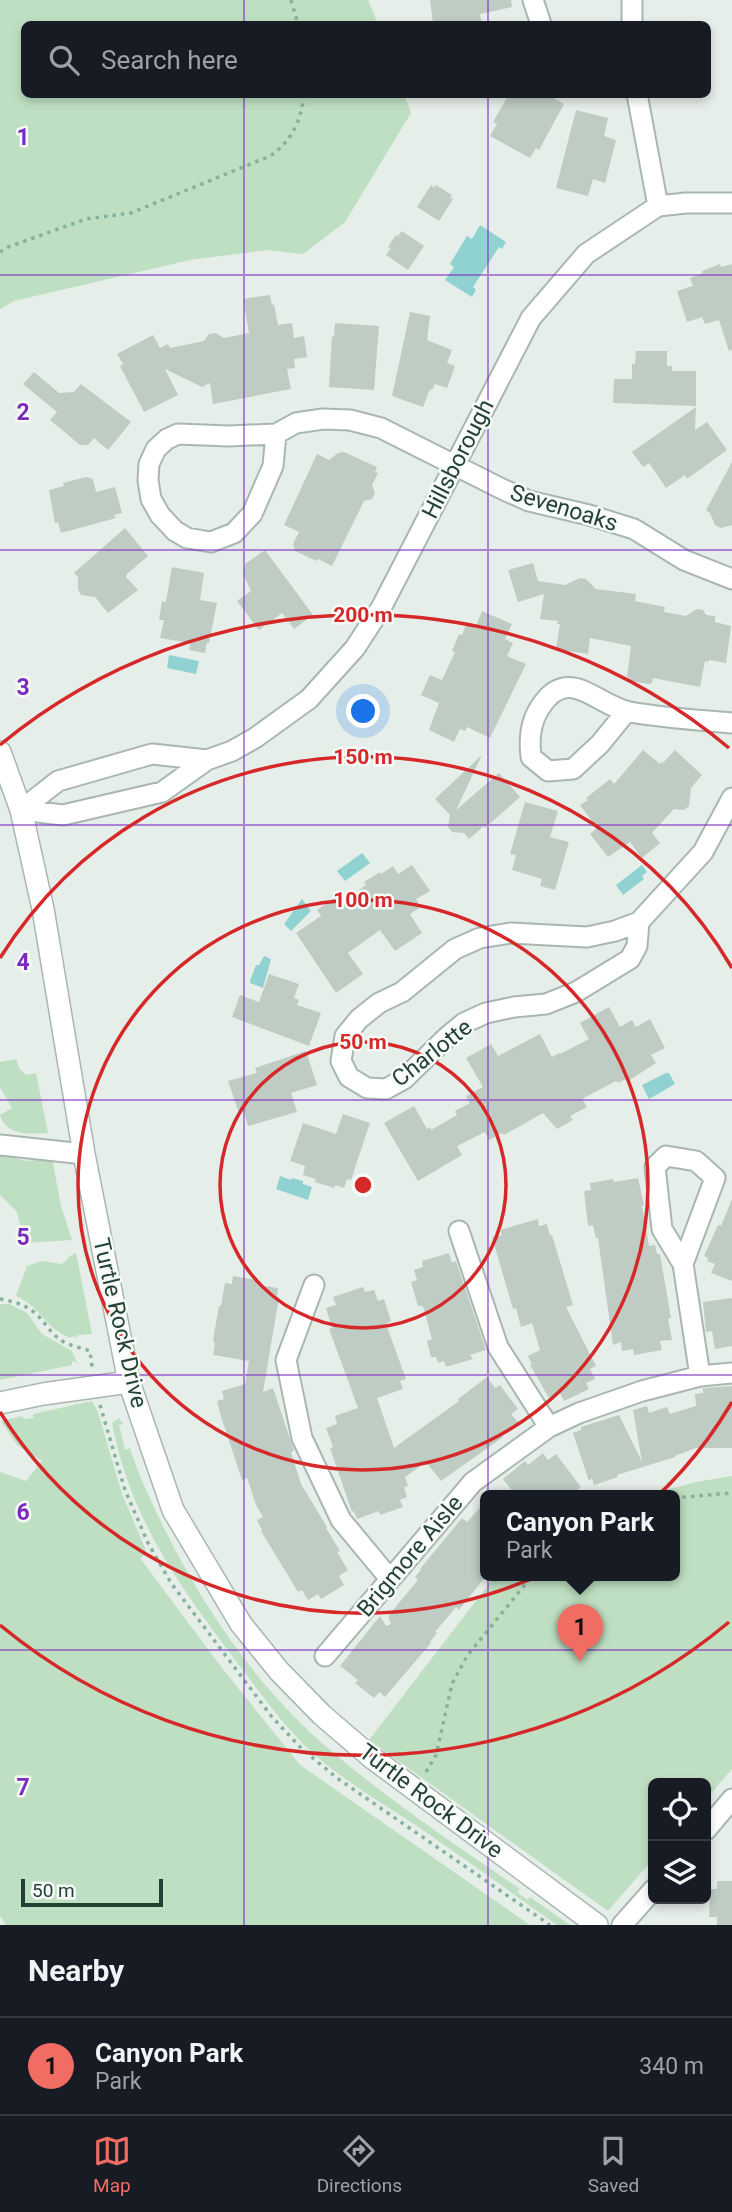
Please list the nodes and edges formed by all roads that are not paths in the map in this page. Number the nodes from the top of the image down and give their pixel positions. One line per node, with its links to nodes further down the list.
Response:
1 (533, 0): 3 (street)
2 (632, 0): 4 (street)
3 (540, 21)
4 (632, 21)
5 (638, 98): 7 (street)
6 (732, 203): 7 (street, Hillsborough)
7 (658, 206): 9 (street, Hillsborough)
8 (276, 435): 8 (street, Sevenoaks); 9 (street, Sevenoaks)
9 (454, 466): 10 (street, Sevenoaks); 14 (street, Hillsborough)
10 (732, 579)
11 (626, 712): 11 (street); 12 (street)
12 (732, 723)
13 (0, 752): 16 (street, Turtle Rock Drive)
14 (207, 760): 16 (street, Hillsborough); 16 (street, Hillsborough)
15 (732, 798): 17 (street, Charlotte)
16 (21, 810): 19 (street, Turtle Rock Drive)
17 (639, 922): 17 (street, Charlotte)
18 (0, 1146): 19 (street)
19 (84, 1153): 25 (street, Turtle Rock Drive)
20 (459, 1231): 27 (street)
21 (683, 1264): 21 (street); 24 (street)
22 (314, 1285): 28 (street)
23 (732, 1373): 24 (street, Brigmore Aisle)
24 (700, 1376): 27 (street, Brigmore Aisle)
25 (129, 1382): 26 (street); 33 (street, Turtle Rock Drive)
26 (0, 1403)
27 (549, 1427): 28 (street, Brigmore Aisle)
28 (390, 1579): 29 (street, Brigmore Aisle)
29 (325, 1656)
30 (732, 1799): 31 (street)
31 (711, 1824)
32 (648, 1896): 34 (street)
33 (597, 1925)
34 (622, 1925)

